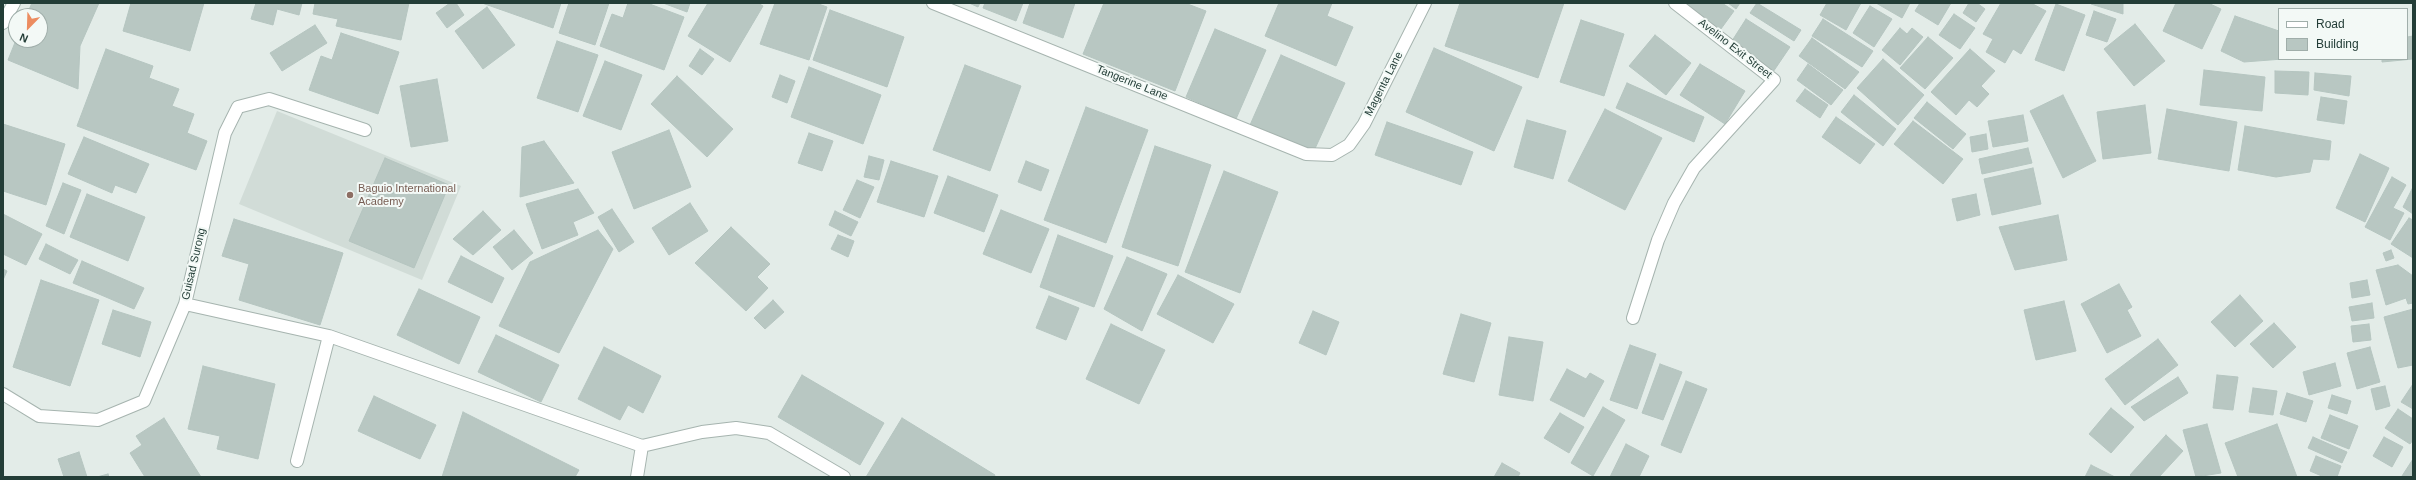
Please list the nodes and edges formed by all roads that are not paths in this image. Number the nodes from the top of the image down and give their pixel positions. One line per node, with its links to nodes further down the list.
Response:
1 (14, 3): 5 (street)
2 (933, 3): 7 (street, Tangerine Lane)
3 (1425, 3): 7 (street, Magenta Lane)
4 (1675, 3): 9 (street, Avelino Exit Street)
5 (3, 23)
6 (365, 130): 8 (street, Guisad Surong)
7 (1332, 155)
8 (185, 304): 10 (street); 11 (street, Guisad Surong)
9 (1633, 318)
10 (329, 336): 12 (street); 13 (street)
11 (3, 394)
12 (642, 446): 14 (street); 15 (street)
13 (296, 461)
14 (637, 477)
15 (844, 477)

